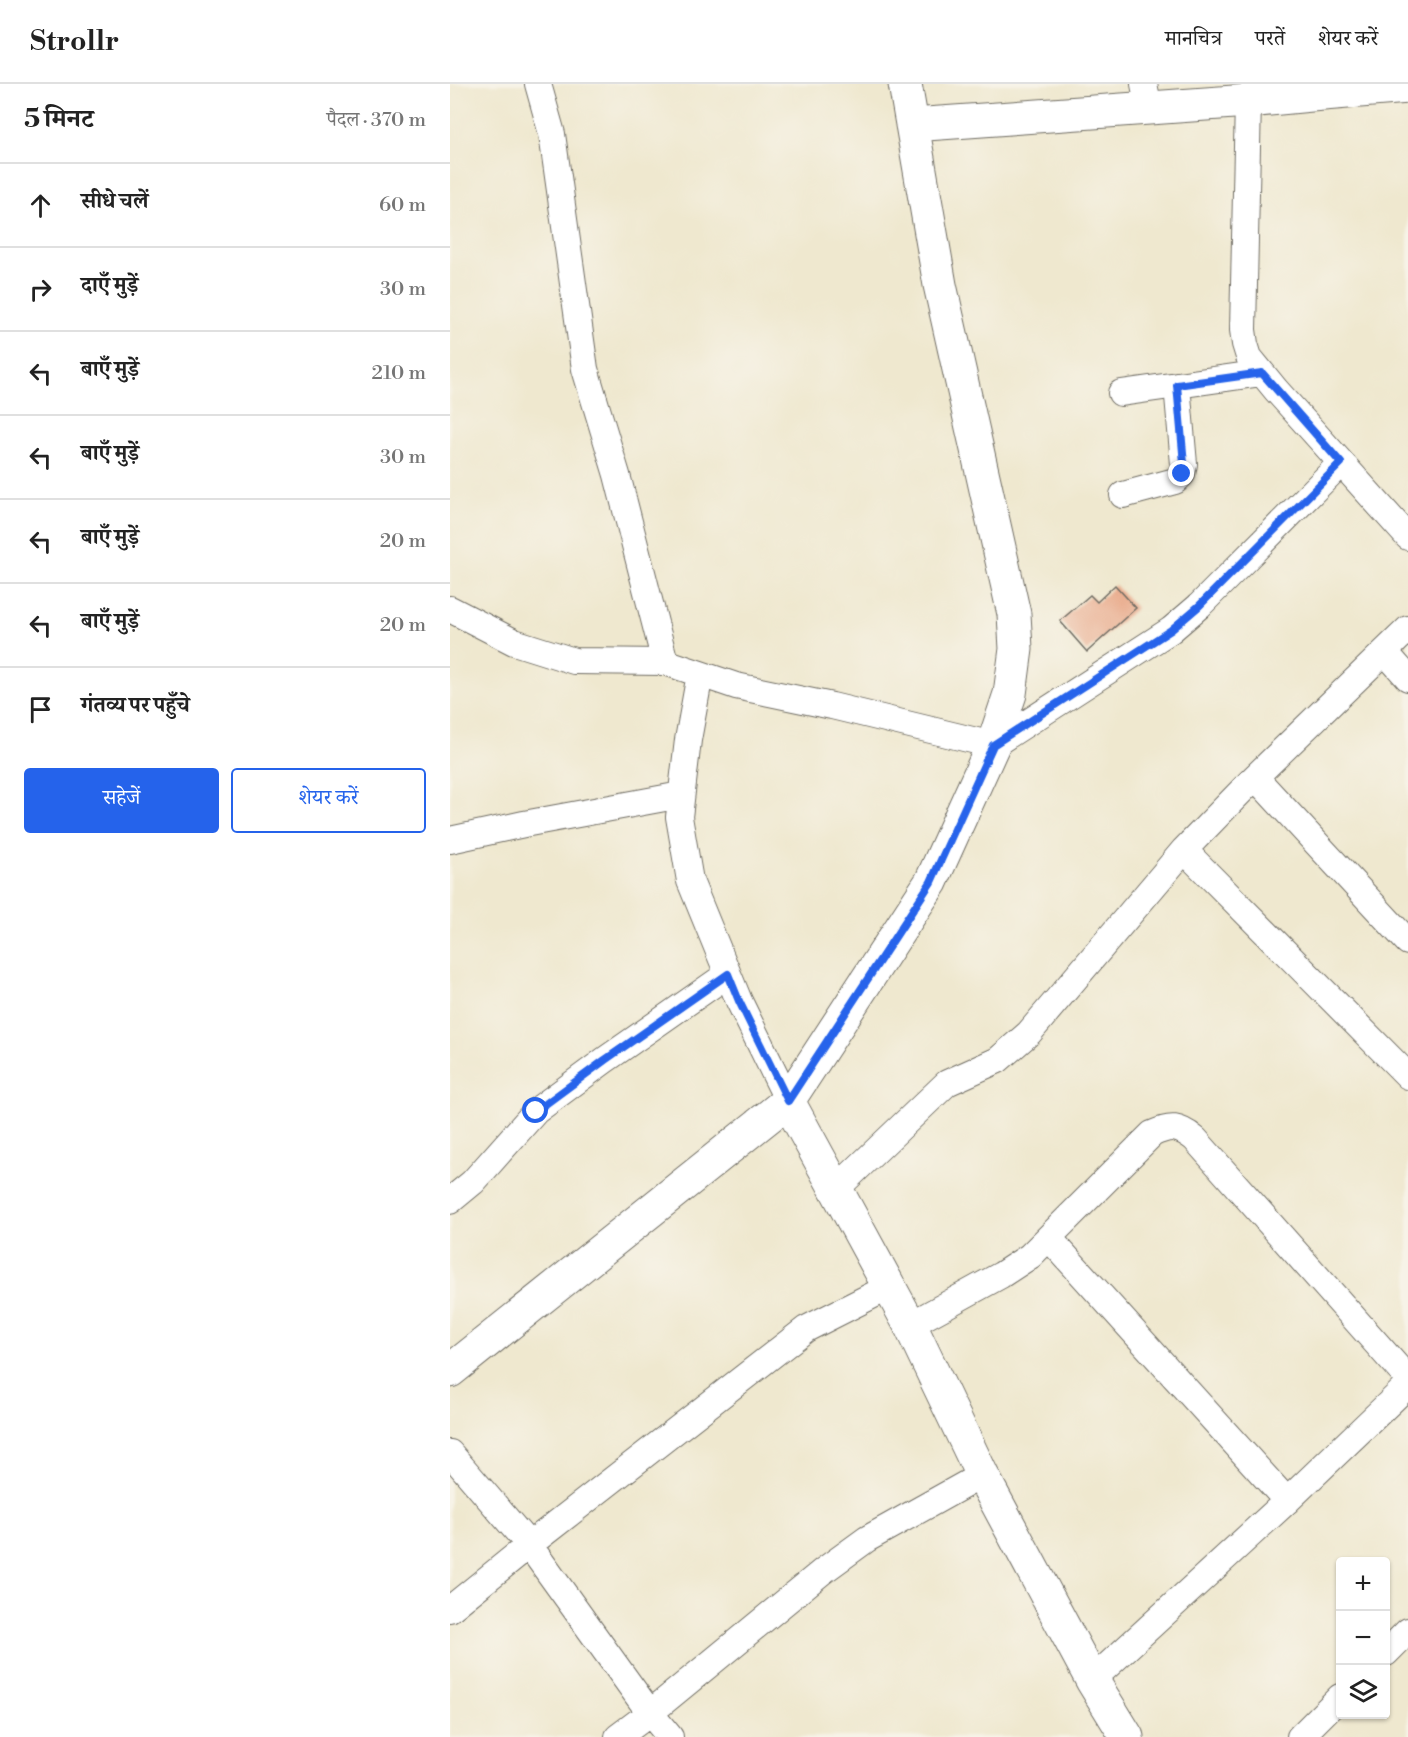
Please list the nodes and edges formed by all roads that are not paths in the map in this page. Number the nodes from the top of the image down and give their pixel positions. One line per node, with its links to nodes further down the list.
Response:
1 (538, 84): 17 (street)
2 (904, 84): 7 (street)
3 (1408, 87): 4 (street)
4 (1310, 89): 6 (street)
5 (1146, 96): 6 (street); 7 (street)
6 (1248, 101): 8 (street)
7 (912, 125): 20 (street)
8 (1262, 373): 9 (street); 11 (street)
9 (1177, 385): 10 (street); 12 (street)
10 (1121, 393)
11 (1341, 463): 13 (street); 20 (street)
12 (1123, 495)
13 (1408, 537)
14 (450, 609): 17 (street)
15 (1408, 629): 16 (street)
16 (1385, 652): 19 (street); 21 (street)
17 (665, 662): 18 (street)
18 (700, 674): 20 (street); 22 (street)
19 (1408, 678)
20 (993, 745): 28 (street)
21 (1255, 777): 24 (street); 25 (street)
22 (681, 795): 23 (street); 26 (street)
23 (450, 840)
24 (1184, 850): 27 (street); 29 (street)
25 (1408, 942)
26 (728, 974): 28 (street); 30 (street)
27 (1408, 1076)
28 (788, 1101): 29 (street); 34 (street)
29 (836, 1189): 32 (street)
30 (450, 1201)
31 (1049, 1238): 33 (street); 35 (street); 39 (street)
32 (890, 1287): 33 (street); 40 (street)
33 (910, 1325): 38 (street)
34 (450, 1371)
35 (1408, 1378)
36 (1408, 1385): 39 (street)
37 (450, 1453): 40 (street)
38 (982, 1475): 44 (street); 46 (street)
39 (1287, 1501): 44 (street)
40 (529, 1545): 41 (street); 46 (street)
41 (450, 1609)
42 (1408, 1631): 43 (street)
43 (1390, 1649)
44 (1092, 1680): 49 (street)
45 (1336, 1702): 50 (street)
46 (650, 1713): 47 (street); 48 (street)
47 (618, 1737)
48 (670, 1737)
49 (1127, 1737)
50 (1300, 1737)

